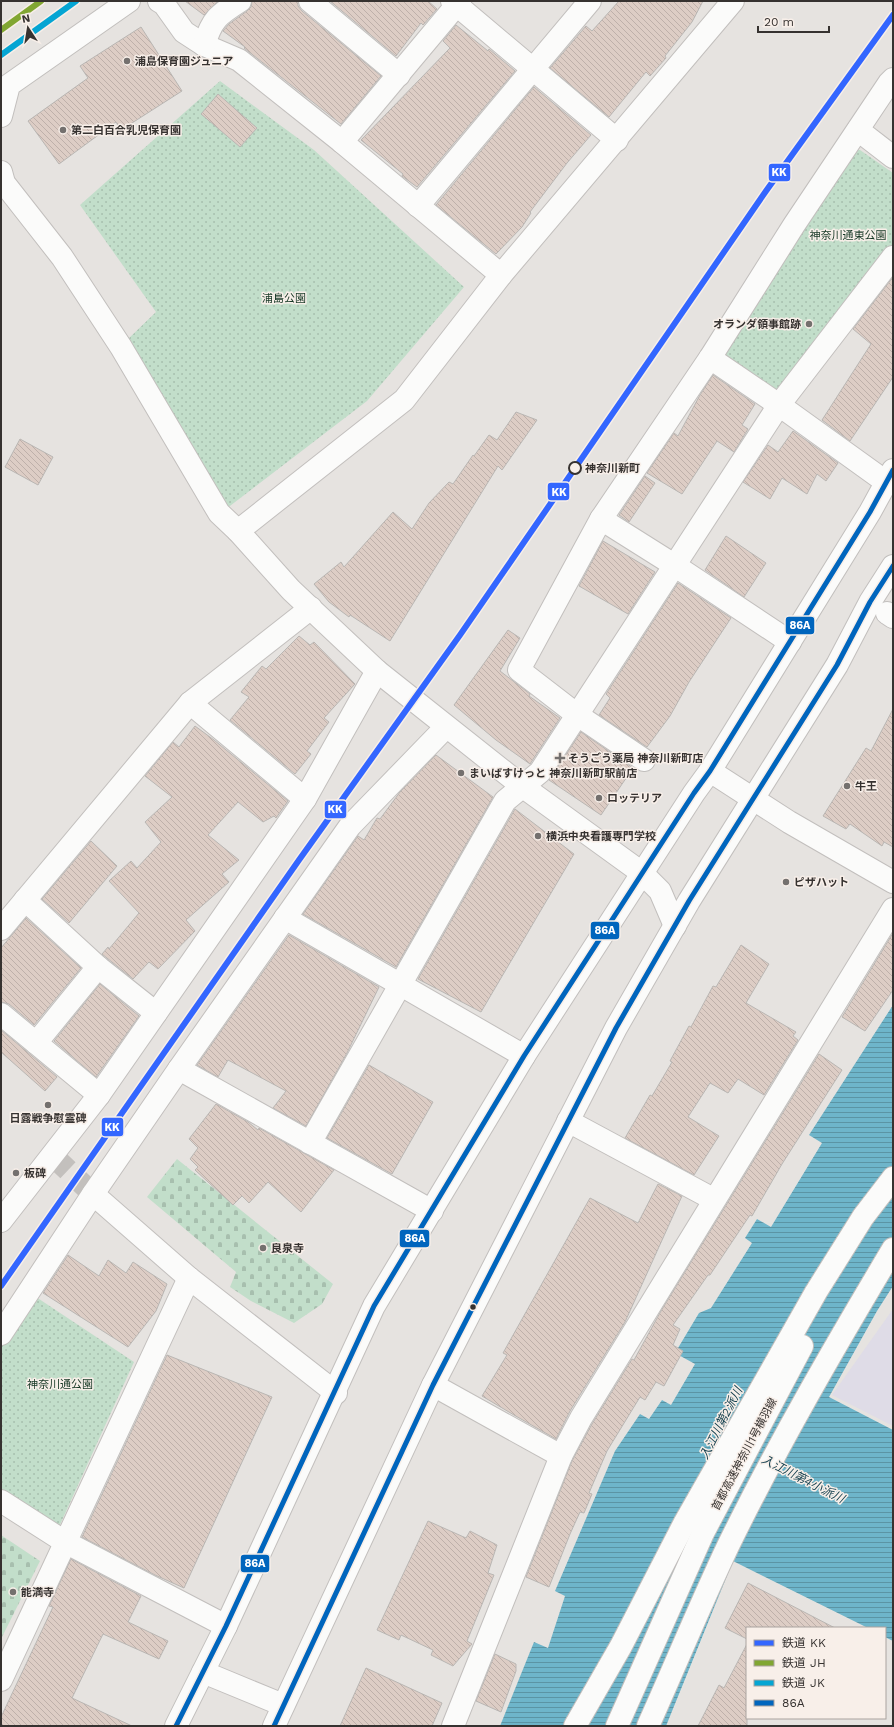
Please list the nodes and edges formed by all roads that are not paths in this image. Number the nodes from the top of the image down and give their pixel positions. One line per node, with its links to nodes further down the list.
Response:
1 (129, 1): 12 (main road)
2 (159, 1): 8 (main road)
3 (240, 1): 8 (main road)
4 (310, 1): 10 (main road)
5 (590, 1): 9 (main road)
6 (733, 1): 14 (main road)
7 (456, 2): 9 (main road); 10 (main road)
8 (204, 45): 15 (main road)
9 (534, 69): 14 (main road); 18 (main road)
10 (399, 75): 15 (main road)
11 (893, 79): 13 (main road)
12 (1, 116)
13 (858, 130): 16 (main road); 21 (main road)
14 (617, 140): 20 (main road)
15 (342, 142): 18 (main road)
16 (893, 158)
17 (1, 172): 25 (main road)
18 (418, 206): 20 (main road)
19 (893, 256): 22 (main road)
20 (502, 275): 25 (main road)
21 (710, 358): 22 (main road); 24 (main road)
22 (779, 405): 23 (main road); 26 (main road)
23 (889, 476): 29 (main road)
24 (600, 518): 26 (main road); 32 (main road)
25 (238, 530): 28 (main road)
26 (674, 565): 29 (main road); 32 (main road)
27 (893, 566): 38 (main road)
28 (311, 608): 30 (main road); 31 (main road)
29 (790, 642): 35 (main road)
30 (377, 671): 33 (main road); 37 (main road)
31 (190, 703): 37 (main road); 41 (main road)
32 (576, 714): 34 (main road); 36 (main road)
33 (446, 727): 36 (main road); 43 (main road)
34 (644, 760)
35 (710, 771): 38 (main road); 39 (main road)
36 (522, 786): 39 (main road); 47 (main road)
37 (305, 798): 49 (main road)
38 (752, 799): 40 (main road); 44 (main road)
39 (642, 874): 44 (main road); 51 (main road)
40 (893, 882)
41 (25, 900): 45 (main road); 46 (main road)
42 (893, 909): 59 (main road)
43 (285, 918): 47 (main road); 52 (main road)
44 (675, 926): 54 (main road)
45 (1, 929)
46 (98, 967): 49 (main road); 50 (main road)
47 (400, 985): 51 (main road); 55 (main road)
48 (1, 1014): 50 (main road)
49 (156, 1014): 53 (main road)
50 (36, 1043): 53 (main road)
51 (524, 1056): 60 (main road)
52 (179, 1068): 55 (main road); 57 (main road)
53 (99, 1095): 61 (main road)
54 (568, 1121): 59 (main road); 65 (main road)
55 (310, 1143): 60 (main road)
56 (893, 1178): 77 (main road)
57 (93, 1194): 63 (main road); 64 (main road)
58 (893, 1194): 78 (main road, 首都高速神奈川1号横羽線)
59 (714, 1199): 67 (main road)
60 (432, 1211): 66 (main road)
61 (1, 1221)
62 (893, 1249): 79 (main road)
63 (189, 1278): 66 (main road); 69 (main road)
64 (1, 1334)
65 (433, 1385): 67 (main road); 73 (main road)
66 (336, 1393): 70 (main road)
67 (561, 1456): 76 (main road)
68 (1, 1501): 69 (main road)
69 (65, 1542): 70 (main road); 72 (main road)
70 (226, 1626): 71 (main road)
71 (203, 1672): 73 (main road); 74 (main road)
72 (1, 1680)
73 (283, 1705): 75 (main road)
74 (176, 1726)
75 (274, 1726)
76 (453, 1726)
77 (575, 1726)
78 (617, 1726)
79 (648, 1726)

